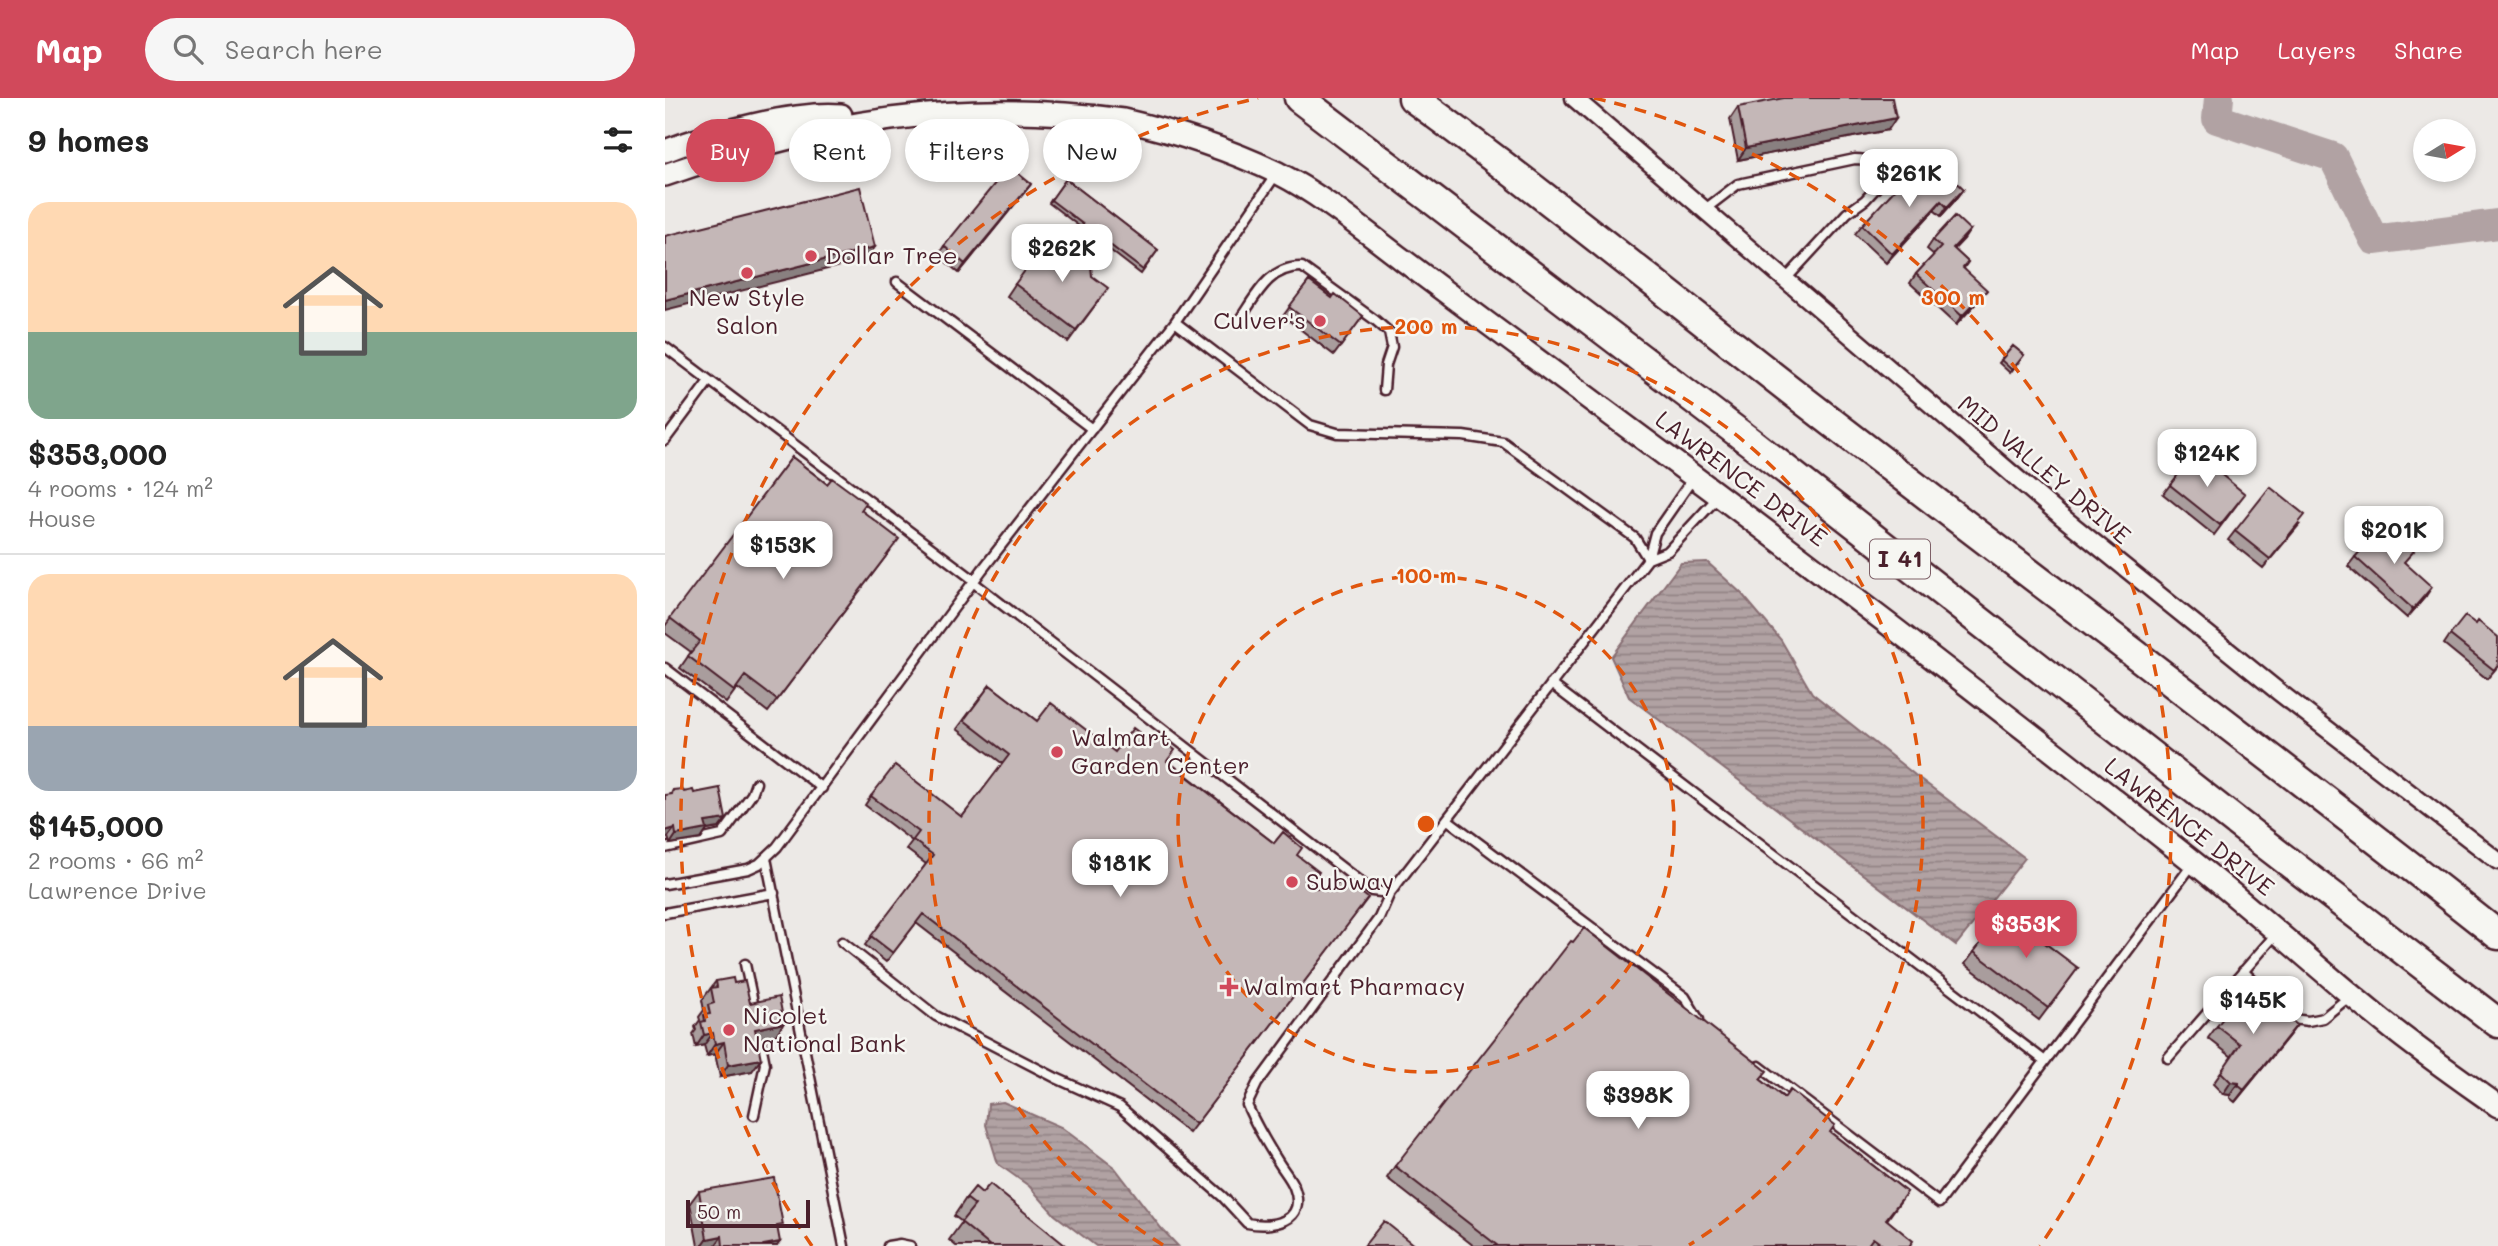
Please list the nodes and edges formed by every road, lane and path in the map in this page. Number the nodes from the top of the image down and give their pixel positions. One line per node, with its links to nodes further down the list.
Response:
1 (1299, 98): 42 (highway, I 41)
2 (1413, 98): 36 (highway, I 41)
3 (1574, 98): 8 (street, MID VALLEY DRIVE)
4 (860, 118): 5 (main road, LAWRENCE DRIVE); 6 (main road, LAWRENCE DRIVE); 7 (main road, LAWRENCE DRIVE)
5 (665, 151)
6 (1277, 173): 11 (lane); 18 (main road, LAWRENCE DRIVE)
7 (665, 175)
8 (1704, 210): 9 (street, MID VALLEY DRIVE); 9 (lane)
9 (1786, 279): 29 (street, MID VALLEY DRIVE)
10 (897, 282): 16 (lane)
11 (1175, 322): 16 (lane); 20 (lane)
12 (1238, 322): 15 (lane)
13 (665, 348): 14 (lane)
14 (709, 381): 17 (lane); 21 (lane)
15 (1384, 390)
16 (1092, 429): 21 (lane)
17 (665, 440)
18 (1695, 477): 19 (main road, LAWRENCE DRIVE); 20 (lane)
19 (1720, 495): 20 (lane); 30 (main road, LAWRENCE DRIVE)
20 (1648, 559): 23 (lane)
21 (974, 581): 25 (lane); 33 (lane)
22 (665, 668): 25 (lane)
23 (1551, 684): 26 (lane); 46 (lane)
24 (756, 783): 27 (lane)
25 (822, 788): 28 (lane)
26 (1448, 820): 33 (lane); 43 (lane)
27 (665, 848)
28 (766, 858): 31 (lane); 32 (lane)
29 (2498, 861)
30 (2194, 862): 35 (main road, LAWRENCE DRIVE); 46 (lane)
31 (665, 884)
32 (774, 893): 34 (lane); 50 (lane)
33 (1391, 893): 37 (lane)
34 (665, 913)
35 (2278, 932): 39 (lane); 40 (main road, LAWRENCE DRIVE)
36 (2498, 935)
37 (842, 942)
38 (745, 964): 41 (lane)
39 (2243, 971): 40 (lane); 45 (lane)
40 (2352, 995): 48 (main road, LAWRENCE DRIVE)
41 (755, 1013)
42 (2498, 1023)
43 (1706, 1026)
44 (760, 1038): 49 (lane)
45 (2168, 1058)
46 (2045, 1061): 47 (lane)
47 (1756, 1064)
48 (2498, 1106)
49 (754, 1115)
50 (844, 1246)
51 (888, 1246): 52 (lane)
52 (911, 1246)

